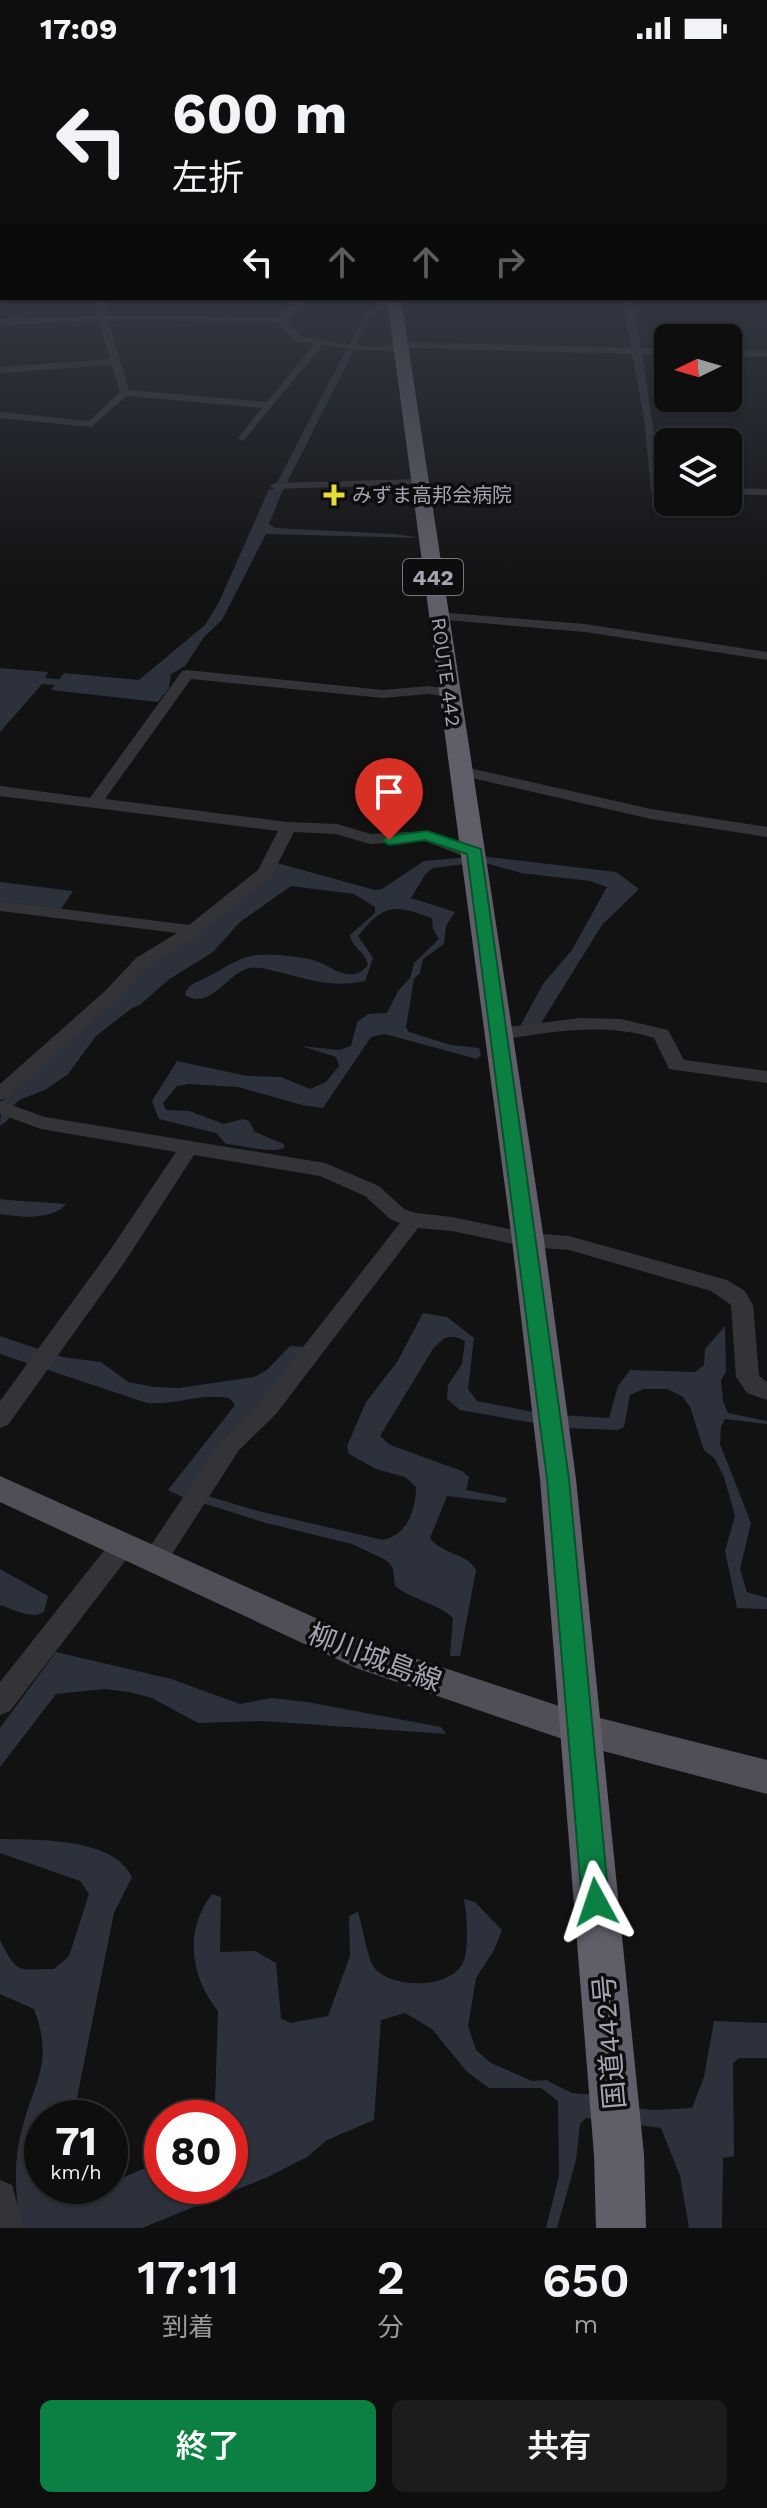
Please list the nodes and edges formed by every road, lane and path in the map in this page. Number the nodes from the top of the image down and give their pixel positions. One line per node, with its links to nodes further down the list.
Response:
1 (123, 385): 5 (street)
2 (286, 385): 6 (street)
3 (406, 385): 10 (highway, ROUTE 442 / 442)
4 (642, 385): 9 (street)
5 (125, 393): 6 (street); 7 (street)
6 (270, 405): 8 (street)
7 (0, 415)
8 (243, 438)
9 (654, 467)
10 (420, 482): 11 (street); 14 (highway, ROUTE 442 / 442)
11 (275, 486)
12 (742, 491): 13 (street)
13 (767, 492)
14 (438, 616): 15 (street); 16 (highway, ROUTE 442 / 442)
15 (767, 656)
16 (449, 693): 17 (highway, ROUTE 442 / 442); 19 (street)
17 (460, 771): 21 (street); 22 (highway, ROUTE 442 / 442)
18 (0, 791): 19 (street)
19 (95, 802): 20 (street)
20 (288, 827): 22 (street); 24 (street)
21 (767, 832)
22 (475, 862): 25 (highway, 国道442号 / 442)
23 (0, 906): 24 (street)
24 (191, 930): 27 (street)
25 (499, 1034): 26 (street); 31 (highway, 国道442号 / 442)
26 (767, 1077)
27 (0, 1094)
28 (0, 1107): 29 (street)
29 (189, 1147): 30 (street); 33 (street)
30 (413, 1220): 31 (street); 36 (street)
31 (528, 1240): 32 (street); 38 (highway, 国道442号 / 442)
32 (767, 1391)
33 (0, 1419)
34 (0, 1488): 35 (main road, 柳川城島線)
35 (123, 1545): 36 (main road, 柳川城島線); 37 (street)
36 (154, 1561): 38 (main road, 柳川城島線)
37 (0, 1703)
38 (580, 1729): 39 (main road, 柳川城島線); 42 (highway, 国道442号 / 442)
39 (767, 1777)
40 (0, 2197): 41 (street)
41 (7, 2228)
42 (621, 2228)

